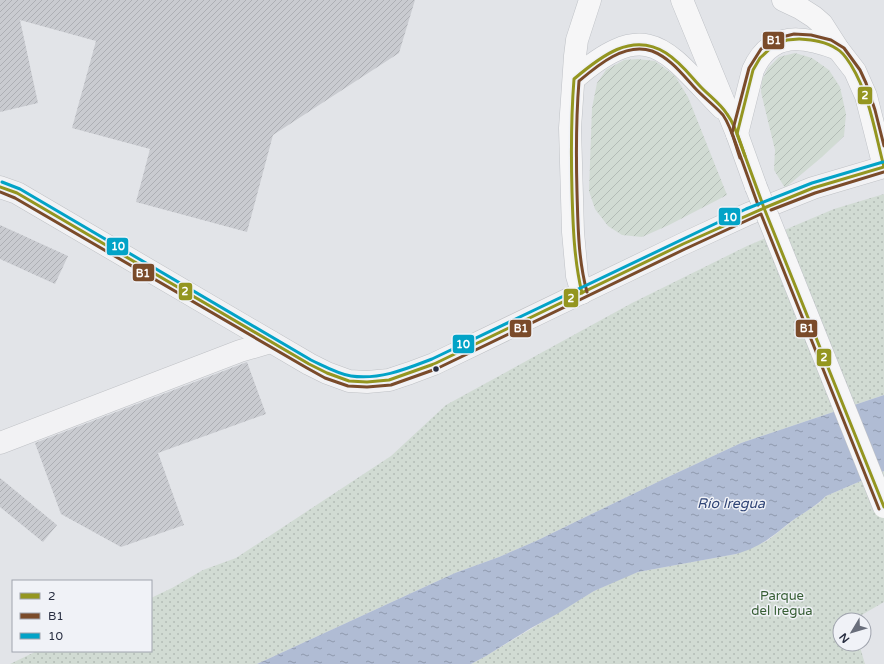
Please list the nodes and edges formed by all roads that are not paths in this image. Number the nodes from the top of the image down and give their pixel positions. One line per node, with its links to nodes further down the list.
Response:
1 (590, 0): 5 (main road)
2 (682, 0): 6 (main road)
3 (783, 0): 4 (main road)
4 (838, 50): 6 (main road); 7 (main road)
5 (574, 79): 6 (main road); 9 (main road)
6 (733, 125): 12 (main road, bridge)
7 (884, 167): 9 (street)
8 (0, 187): 10 (street)
9 (582, 293): 10 (street)
10 (271, 342): 11 (street)
11 (0, 443)
12 (884, 507)

